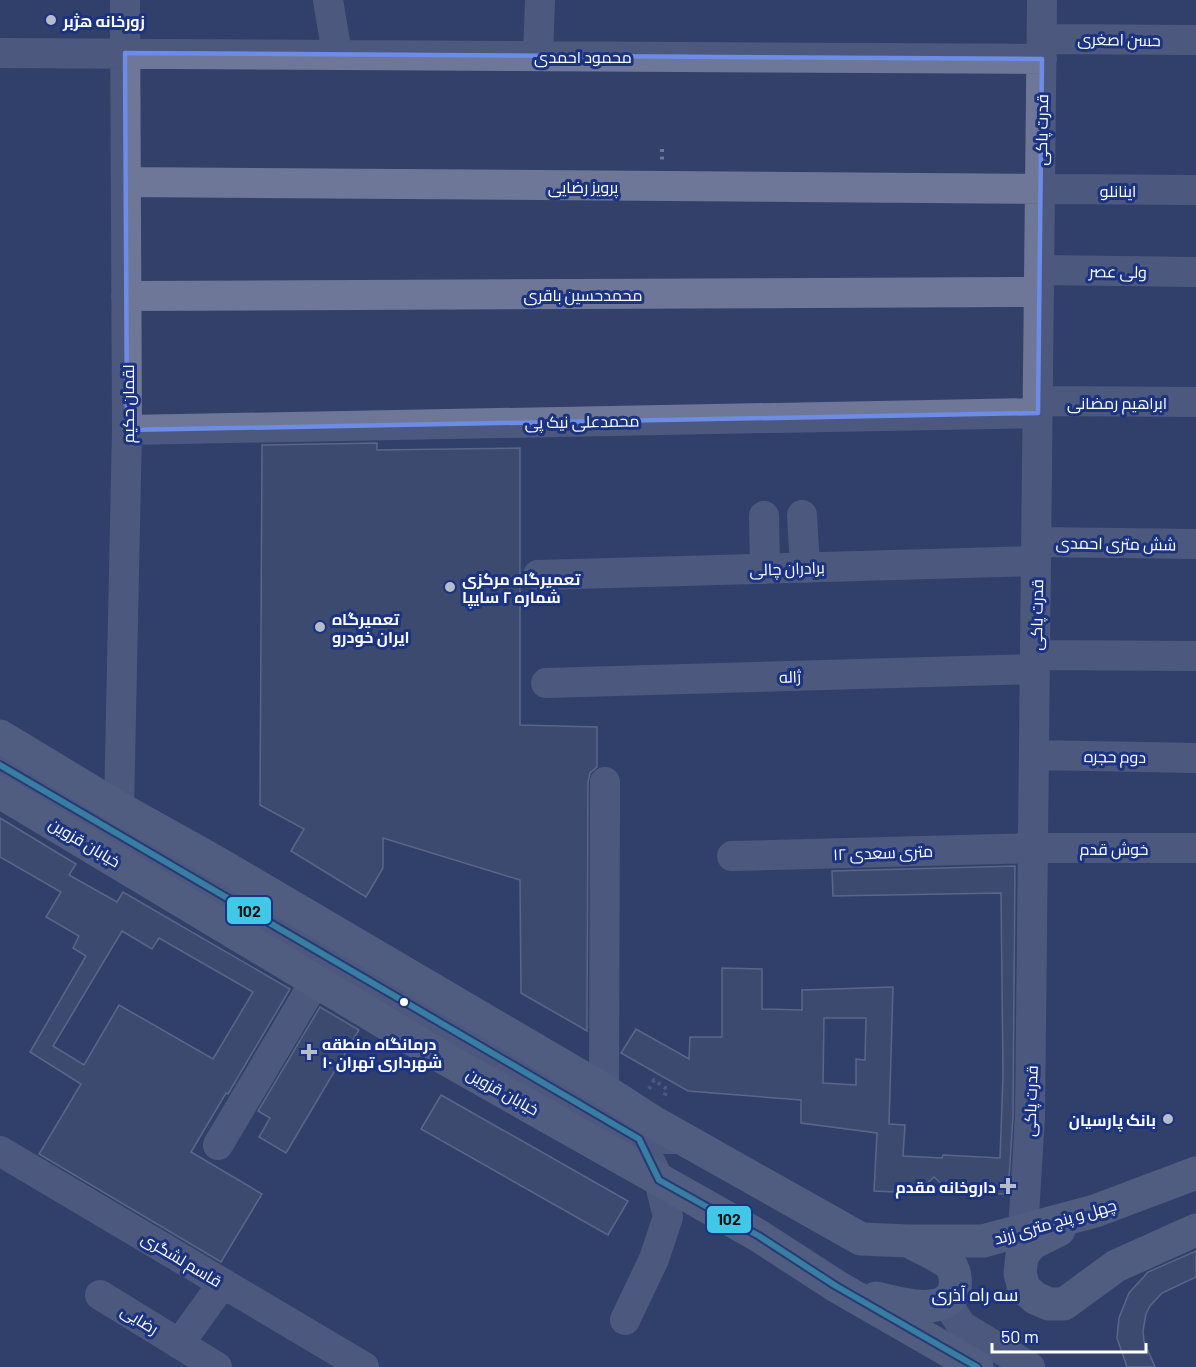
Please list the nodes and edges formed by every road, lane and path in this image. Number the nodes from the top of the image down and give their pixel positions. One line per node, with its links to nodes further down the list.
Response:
1 (125, 0): 8 (street, لقمان حکیم)
2 (328, 0): 9 (street)
3 (540, 0): 10 (street)
4 (1042, 0): 6 (street, قدرت پاکی)
5 (1196, 40): 6 (street, حسن اصغری)
6 (1042, 49): 10 (street, محمود احمدی); 12 (street, قدرت پاکی)
7 (0, 53): 8 (street, محمود احمدی)
8 (125, 53): 9 (street, محمود احمدی); 11 (street, لقمان حکیم)
9 (337, 54): 10 (street, محمود احمدی)
10 (538, 56)
11 (126, 182): 12 (street, پرویز رضایی); 16 (street, لقمان حکیم)
12 (1040, 190): 13 (street, اینانلو); 15 (street, قدرت پاکی)
13 (1196, 190)
14 (1196, 272): 15 (street, ولی عصر)
15 (1039, 281): 16 (street, محمدحسین باقری); 18 (street, قدرت پاکی)
16 (126, 296): 19 (street, لقمان حکیم)
17 (1196, 402): 18 (street, ابراهیم رمضانی)
18 (1038, 407): 19 (street, محمدعلی نیک پی); 23 (street, قدرت پاکی)
19 (127, 430): 36 (street, لقمان حکیم)
20 (764, 516): 25 (street)
21 (802, 516): 24 (street)
22 (1196, 544): 23 (street, شش متری احمدی)
23 (1036, 552): 24 (street, برادران چالی); 28 (street, قدرت پاکی)
24 (804, 568): 25 (street, برادران چالی)
25 (765, 569): 26 (street, برادران چالی)
26 (538, 575)
27 (1196, 656): 28 (street, ژاله)
28 (1035, 662): 29 (street, ژاله); 31 (street, قدرت پاکی)
29 (546, 683)
30 (0, 736): 36 (main road)
31 (1034, 755): 32 (street, دوم حجره); 37 (street, قدرت پاکی)
32 (1196, 758)
33 (0, 765): 44 (street)
34 (605, 782): 43 (street)
35 (0, 792): 40 (main road, خیابان قزوین)
36 (119, 808): 43 (main road)
37 (1033, 848): 38 (street, خوش قدم); 39 (street, ۱۲ متری سعدی); 52 (street, قدرت پاکی)
38 (1196, 848)
39 (732, 856)
40 (316, 980): 46 (street); 49 (main road, خیابان قزوین)
41 (654, 1080): 42 (path)
42 (667, 1089)
43 (604, 1090): 45 (main road)
44 (639, 1139): 45 (street); 49 (street)
45 (683, 1139): 49 (main road); 53 (main road)
46 (218, 1145)
47 (0, 1151): 54 (street, قاسم لشگری)
48 (1196, 1173): 50 (main road, چهل و پنج متری زرند)
49 (659, 1180): 55 (main road, خیابان قزوین); 58 (street)
50 (1095, 1211): 51 (main road); 52 (main road, چهل و پنج متری زرند)
51 (1196, 1230)
52 (1023, 1231): 53 (main road, چهل و پنج متری زرند)
53 (908, 1241): 57 (main road)
54 (222, 1283): 59 (street); 62 (street, قاسم لشگری)
55 (836, 1286): 57 (main road); 60 (main road, خیابان قزوین)
56 (100, 1295): 59 (street, رضایی)
57 (948, 1299): 63 (street)
58 (625, 1320)
59 (179, 1344): 61 (street, رضایی)
60 (972, 1365)
61 (217, 1367)
62 (364, 1367)
63 (1030, 1367)

